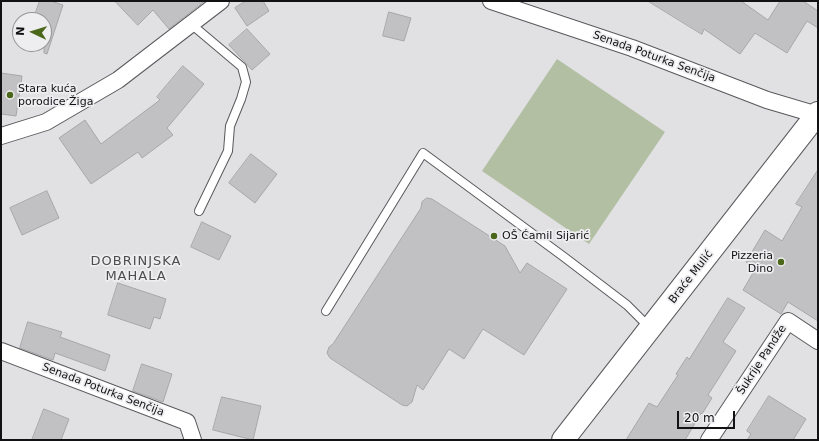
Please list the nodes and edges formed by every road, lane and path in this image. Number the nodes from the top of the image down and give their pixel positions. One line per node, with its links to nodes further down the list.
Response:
1 (221, 1): 3 (street)
2 (491, 1): 4 (street, Senada Poturka Senčija)
3 (191, 24): 5 (street); 6 (lane)
4 (818, 114): 8 (street, Braće Mulić)
5 (1, 136)
6 (199, 211)
7 (326, 311): 8 (lane)
8 (651, 328): 12 (street, Braće Mulić)
9 (818, 341): 13 (street, Šukrije Pandže)
10 (1, 350): 11 (street, Senada Poturka Senčija)
11 (193, 440)
12 (563, 440)
13 (709, 440)

